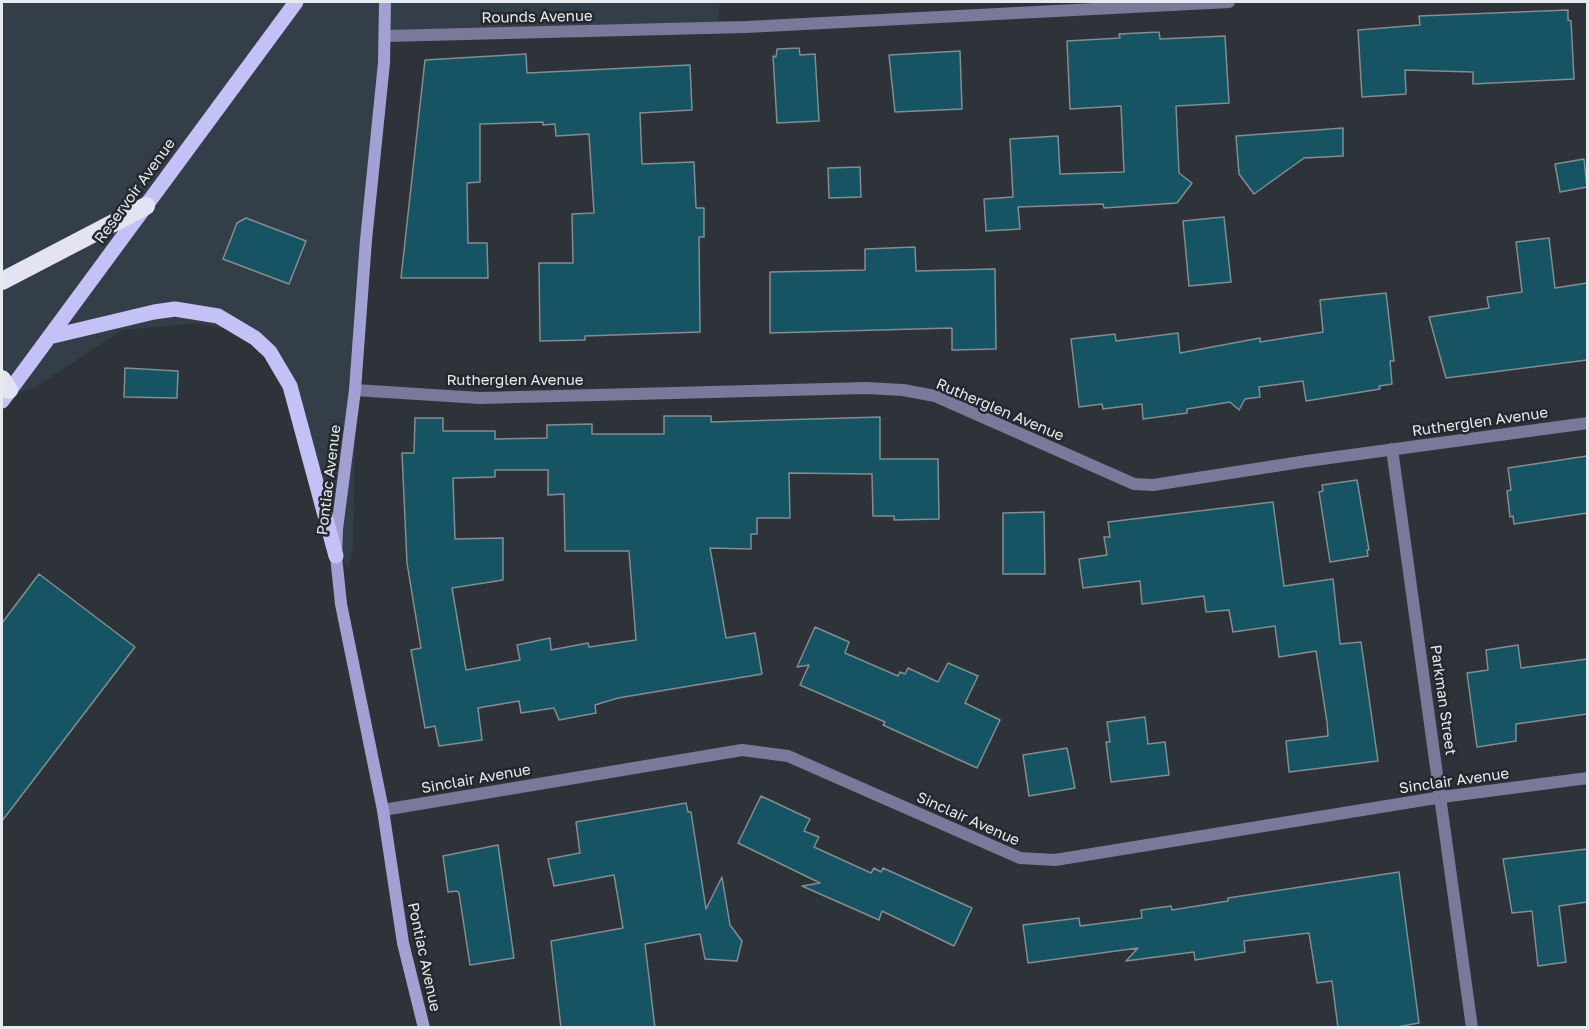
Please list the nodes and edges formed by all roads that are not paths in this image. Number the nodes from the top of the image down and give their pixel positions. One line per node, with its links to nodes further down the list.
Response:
1 (296, 2): 5 (main road, Reservoir Avenue)
2 (385, 2): 4 (main road, Pontiac Avenue)
3 (1228, 2): 4 (street, Rounds Avenue)
4 (386, 36): 9 (main road, Pontiac Avenue)
5 (146, 206): 6 (highway); 7 (main road, Reservoir Avenue)
6 (2, 281)
7 (50, 337): 8 (main road, Reservoir Avenue); 12 (main road)
8 (3, 390)
9 (356, 390): 11 (street, Rutherglen Avenue); 12 (main road, Pontiac Avenue)
10 (1587, 423): 11 (street, Rutherglen Avenue)
11 (1392, 449): 14 (street, Parkman Street)
12 (336, 556): 15 (main road, Pontiac Avenue)
13 (1587, 778): 14 (street, Sinclair Avenue)
14 (1442, 797): 15 (street, Sinclair Avenue); 17 (street, Parkman Street)
15 (383, 810): 16 (main road, Pontiac Avenue)
16 (424, 1028)
17 (1472, 1028)

